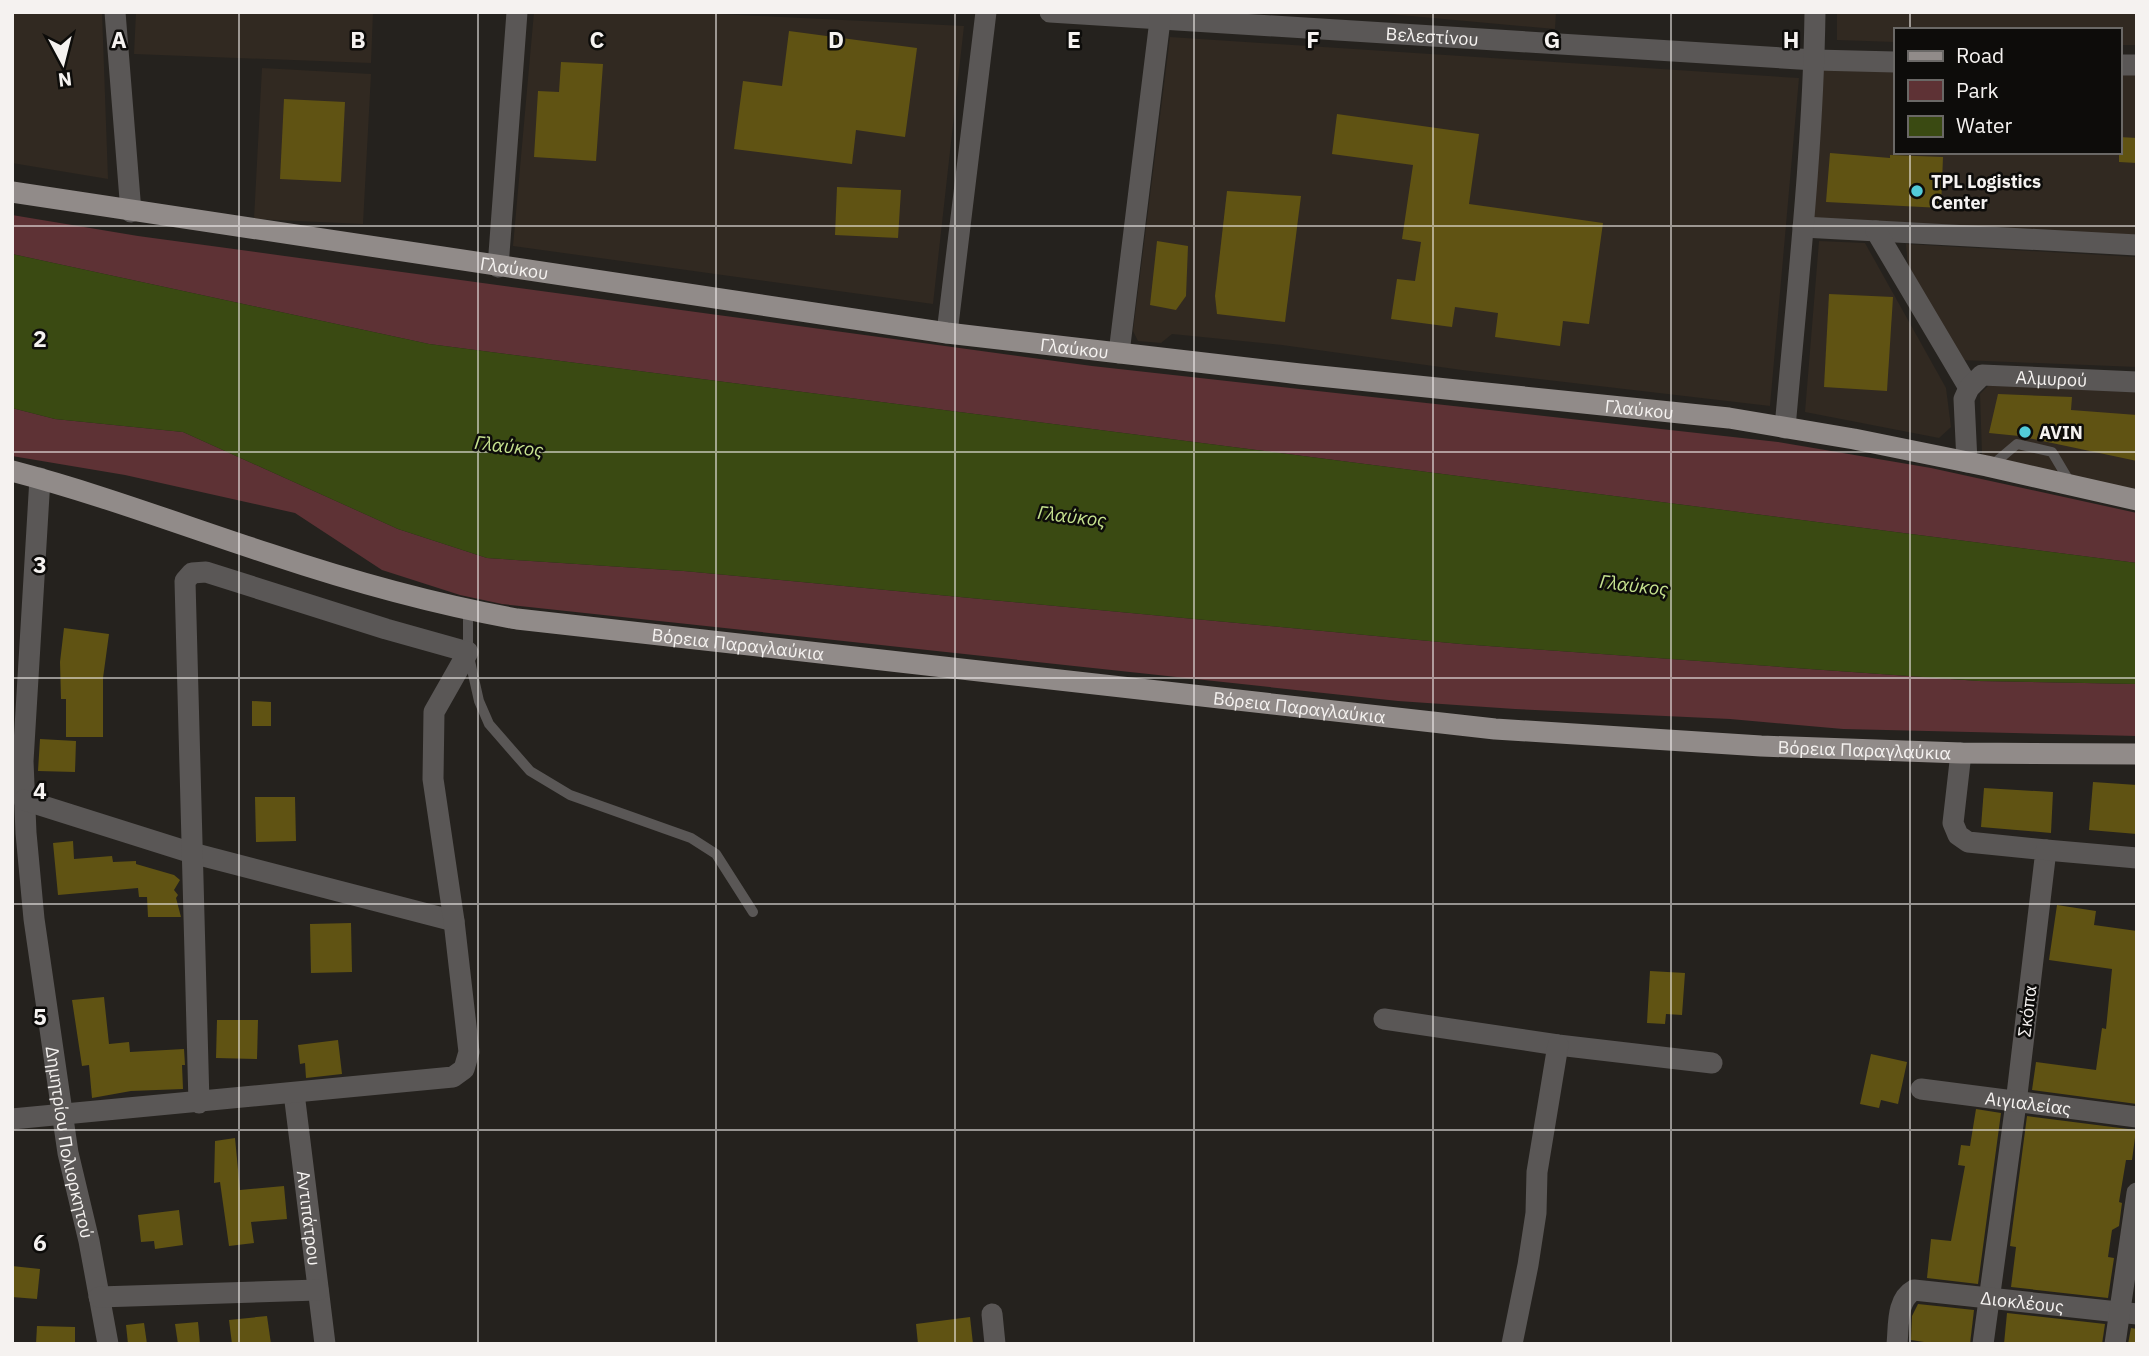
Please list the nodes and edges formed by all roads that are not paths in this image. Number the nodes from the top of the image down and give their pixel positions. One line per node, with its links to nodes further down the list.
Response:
1 (115, 12): 10 (street)
2 (517, 12): 14 (street)
3 (986, 12): 15 (street)
4 (1050, 12): 6 (street, Βελεστίνου)
5 (1815, 12): 7 (street)
6 (1161, 16): 7 (street, Βελεστίνου); 16 (street)
7 (1815, 60): 8 (street, Βελεστίνου); 11 (street)
8 (1894, 62)
9 (12, 192): 10 (main road, Γλαύκου)
10 (131, 212): 14 (main road, Γλαύκου)
11 (1803, 227): 12 (street); 19 (street)
12 (1876, 231): 13 (street); 18 (street)
13 (2137, 245)
14 (498, 267): 15 (main road, Γλαύκου)
15 (947, 333): 16 (main road, Γλαύκου)
16 (1119, 353): 19 (main road, Γλαύκου)
17 (2137, 382): 18 (street, Αλμυρού)
18 (1969, 388): 20 (street)
19 (1785, 428): 20 (main road, Γλαύκου)
20 (1967, 463): 21 (main road, Γλαύκου)
21 (1990, 467): 24 (main road, Γλαύκου); 24 (lane)
22 (12, 471): 23 (main road, Βόρεια Παραγλαύκια)
23 (40, 478): 26 (main road, Βόρεια Παραγλαύκια); 30 (street, Δημητρίου Πολιορκητού)
24 (2072, 486): 25 (main road, Γλαύκου)
25 (2137, 500)
26 (468, 610): 27 (lane); 28 (main road, Βόρεια Παραγλαύκια)
27 (468, 652): 32 (street); 34 (lane); 35 (street)
28 (1961, 753): 29 (main road, Βόρεια Παραγλαύκια); 31 (street)
29 (2137, 754)
30 (24, 800): 32 (street); 43 (street, Δημητρίου Πολιορκητού)
31 (2046, 850): 33 (street); 41 (street, Σκόπα)
32 (192, 853): 35 (street); 42 (street)
33 (2137, 858)
34 (753, 912)
35 (454, 921): 40 (street)
36 (1384, 1019): 37 (street)
37 (1558, 1045): 38 (street); 55 (street)
38 (1712, 1063)
39 (1921, 1089): 41 (street, Αιγιαλείας)
40 (294, 1094): 42 (street); 47 (street, Αντιπάτρου)
41 (2016, 1102): 44 (street, Αιγιαλείας); 49 (street, Σκόπα)
42 (199, 1103): 43 (street)
43 (62, 1115): 45 (street); 48 (street, Δημητρίου Πολιορκητού)
44 (2137, 1117)
45 (12, 1119)
46 (2137, 1194): 50 (street)
47 (318, 1290): 48 (street); 53 (street, Αντιπάτρου)
48 (99, 1297): 52 (street, Δημητρίου Πολιορκητού)
49 (1990, 1297): 50 (street, Διοκλέους); 56 (street, Διοκλέους); 57 (street, Σκόπα)
50 (2128, 1313): 58 (street)
51 (992, 1314): 54 (street)
52 (108, 1344)
53 (325, 1344)
54 (995, 1344)
55 (1512, 1344)
56 (1897, 1344)
57 (1983, 1344)
58 (2115, 1344)

